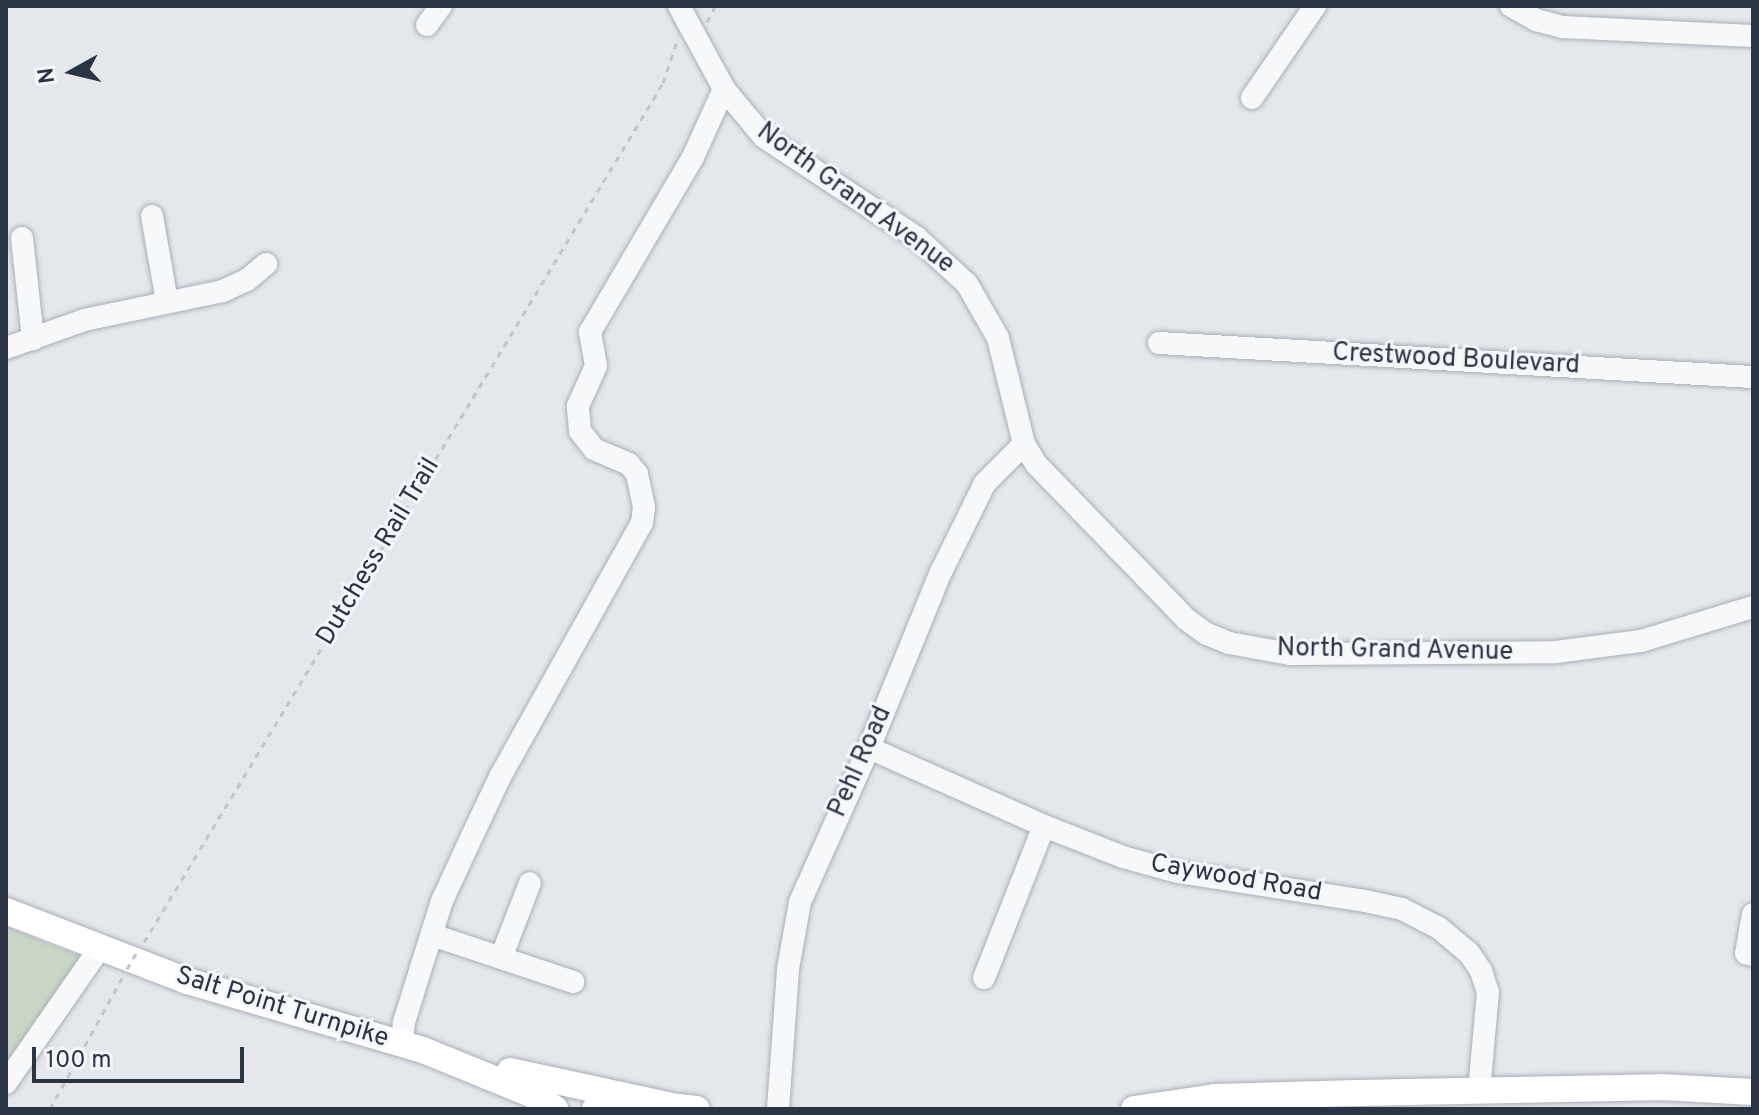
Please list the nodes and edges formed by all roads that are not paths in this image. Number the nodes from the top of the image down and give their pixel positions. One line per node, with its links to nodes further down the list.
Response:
1 (441, 6): 5 (street)
2 (679, 6): 7 (street, North Grand Avenue)
3 (1315, 6): 8 (street)
4 (1511, 6): 6 (street)
5 (427, 25)
6 (1753, 36)
7 (724, 89): 17 (street, North Grand Avenue); 24 (street)
8 (1252, 98)
9 (152, 216): 12 (street)
10 (22, 238): 13 (street)
11 (266, 264): 12 (street)
12 (167, 302): 13 (street)
13 (33, 339): 15 (street)
14 (1159, 343): 16 (street, Crestwood Boulevard)
15 (6, 348)
16 (1753, 377)
17 (1024, 444): 18 (street, North Grand Avenue); 19 (street, Pehl Road)
18 (1753, 607)
19 (869, 748): 20 (street, Caywood Road); 37 (street, Pehl Road)
20 (1044, 826): 28 (street); 32 (street, Caywood Road)
21 (530, 883): 27 (street)
22 (6, 911): 25 (main road, Salt Point Turnpike)
23 (1753, 914): 26 (street)
24 (432, 935): 27 (street); 30 (street)
25 (100, 948): 30 (main road, Salt Point Turnpike); 31 (street)
26 (1753, 955)
27 (501, 958): 29 (street)
28 (984, 978)
29 (573, 982)
30 (413, 1047): 34 (main road); 35 (main road, Salt Point Turnpike)
31 (6, 1083)
32 (1479, 1091): 33 (main road); 38 (main road)
33 (1753, 1092)
34 (673, 1108): 36 (main road)
35 (555, 1109)
36 (595, 1109)
37 (778, 1109)
38 (1134, 1109)

